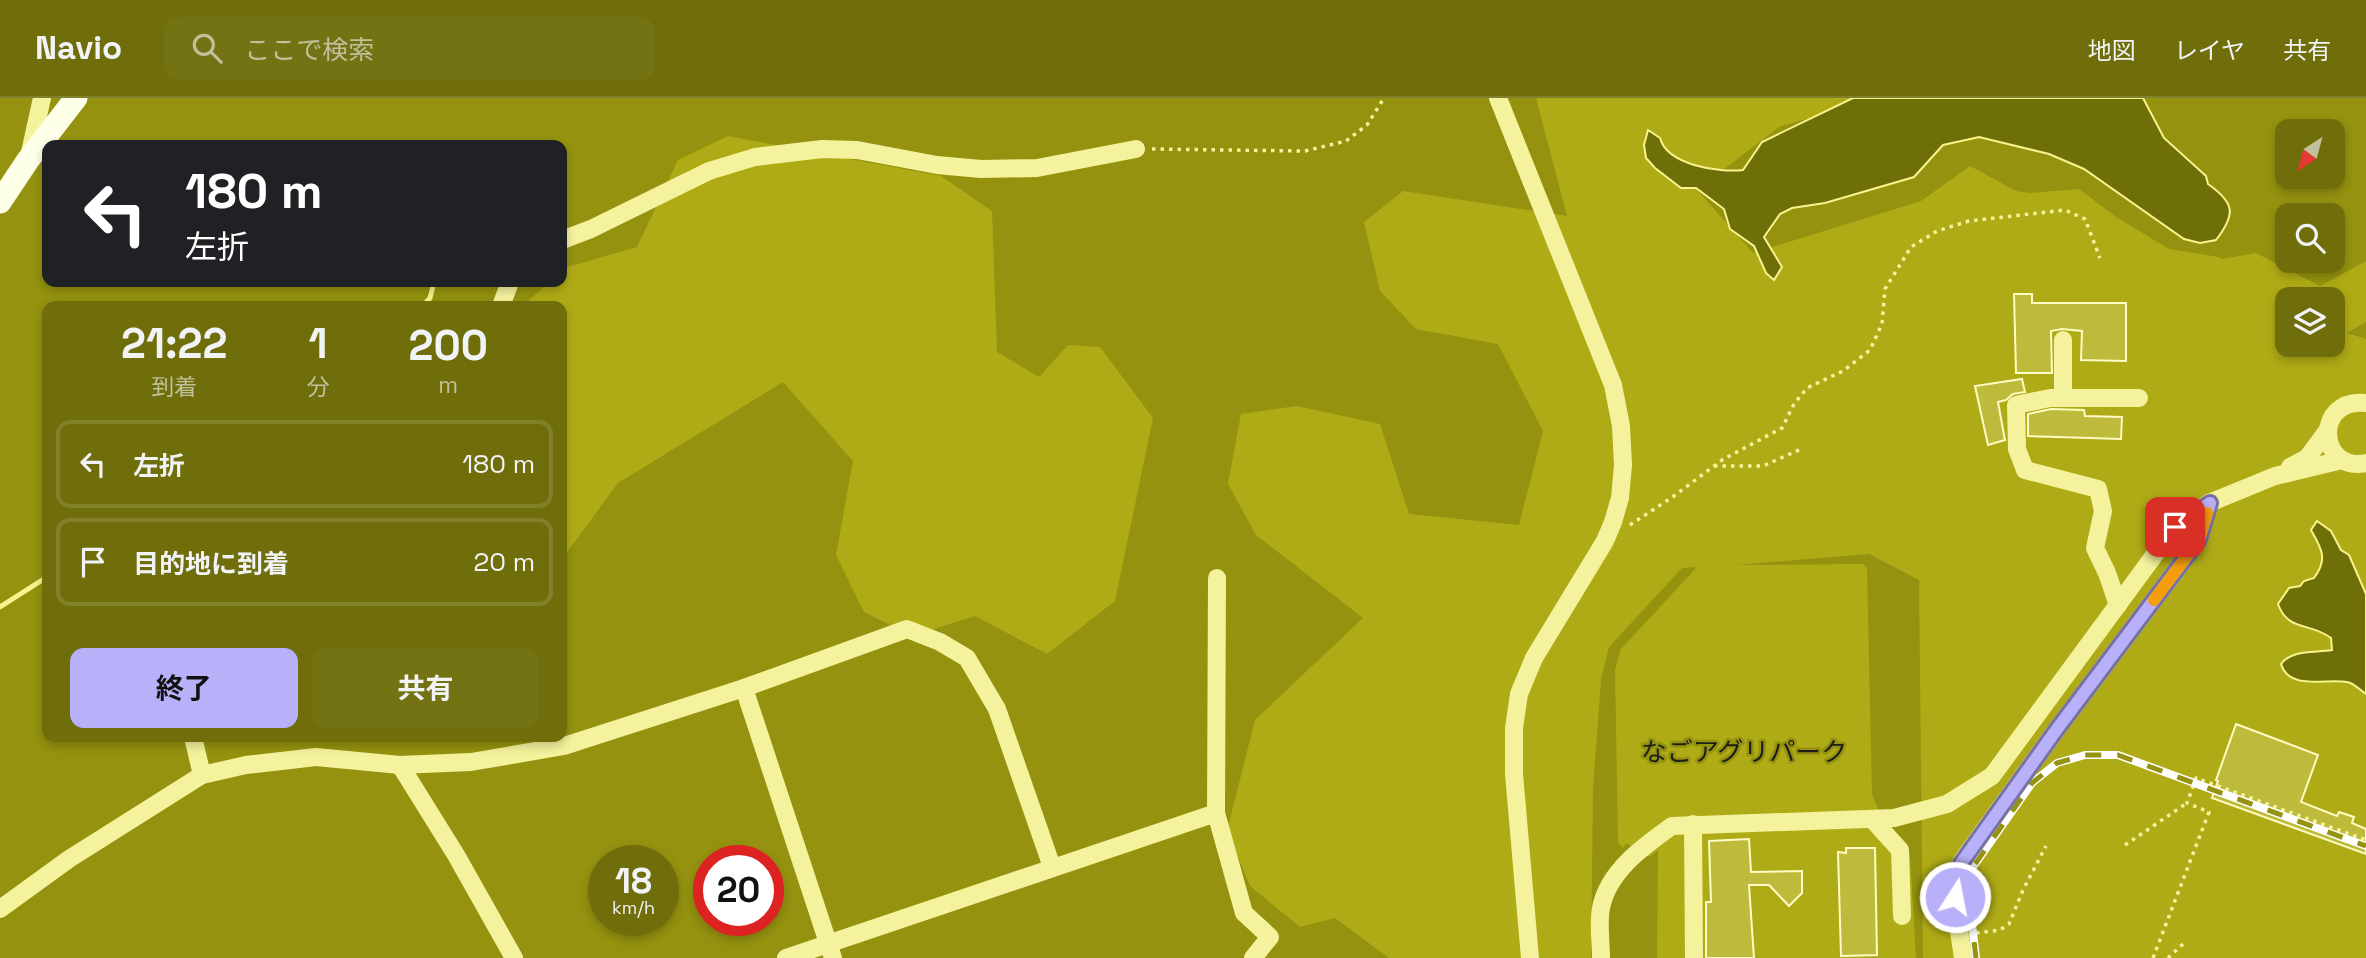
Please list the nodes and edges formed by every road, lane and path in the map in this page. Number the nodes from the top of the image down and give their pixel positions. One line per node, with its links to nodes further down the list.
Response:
1 (42, 98): 8 (street)
2 (76, 98): 5 (main road)
3 (1384, 98): 7 (path)
4 (1498, 98): 23 (street)
5 (43, 140)
6 (42, 142): 8 (main road)
7 (1136, 149): 10 (street)
8 (28, 160): 9 (main road)
9 (0, 202)
10 (567, 238)
11 (2100, 258): 20 (path)
12 (2063, 340): 13 (street)
13 (2063, 398): 14 (street); 25 (street)
14 (2139, 398)
15 (2366, 403): 16 (street)
16 (2328, 431): 18 (street); 21 (street)
17 (1801, 449): 20 (path)
18 (2342, 460): 19 (street); 21 (street)
19 (2366, 463)
20 (1712, 466): 23 (path)
21 (2275, 475): 22 (street)
22 (2210, 503): 25 (street); 40 (street)
23 (1605, 541): 46 (street)
24 (1217, 578): 31 (street)
25 (2118, 605): 32 (street)
26 (744, 688): 28 (street); 37 (street); 42 (street)
27 (194, 742): 29 (street)
28 (400, 765): 29 (street); 43 (street)
29 (202, 775): 38 (street)
30 (2187, 803): 34 (path); 35 (path); 50 (path)
31 (1216, 813): 37 (street); 45 (street)
32 (1872, 819): 33 (street); 39 (street)
33 (1693, 824): 47 (street); 48 (street)
34 (2366, 841)
35 (2125, 845)
36 (2046, 846): 40 (path)
37 (1052, 867): 42 (street)
38 (0, 909)
39 (1902, 916)
40 (1960, 937): 49 (street)
41 (2184, 943): 51 (path)
42 (831, 951): 44 (street)
43 (514, 958)
44 (786, 958)
45 (1253, 958)
46 (1530, 958)
47 (1601, 958)
48 (1694, 958)
49 (1963, 958)
50 (2153, 958)
51 (2168, 958)

